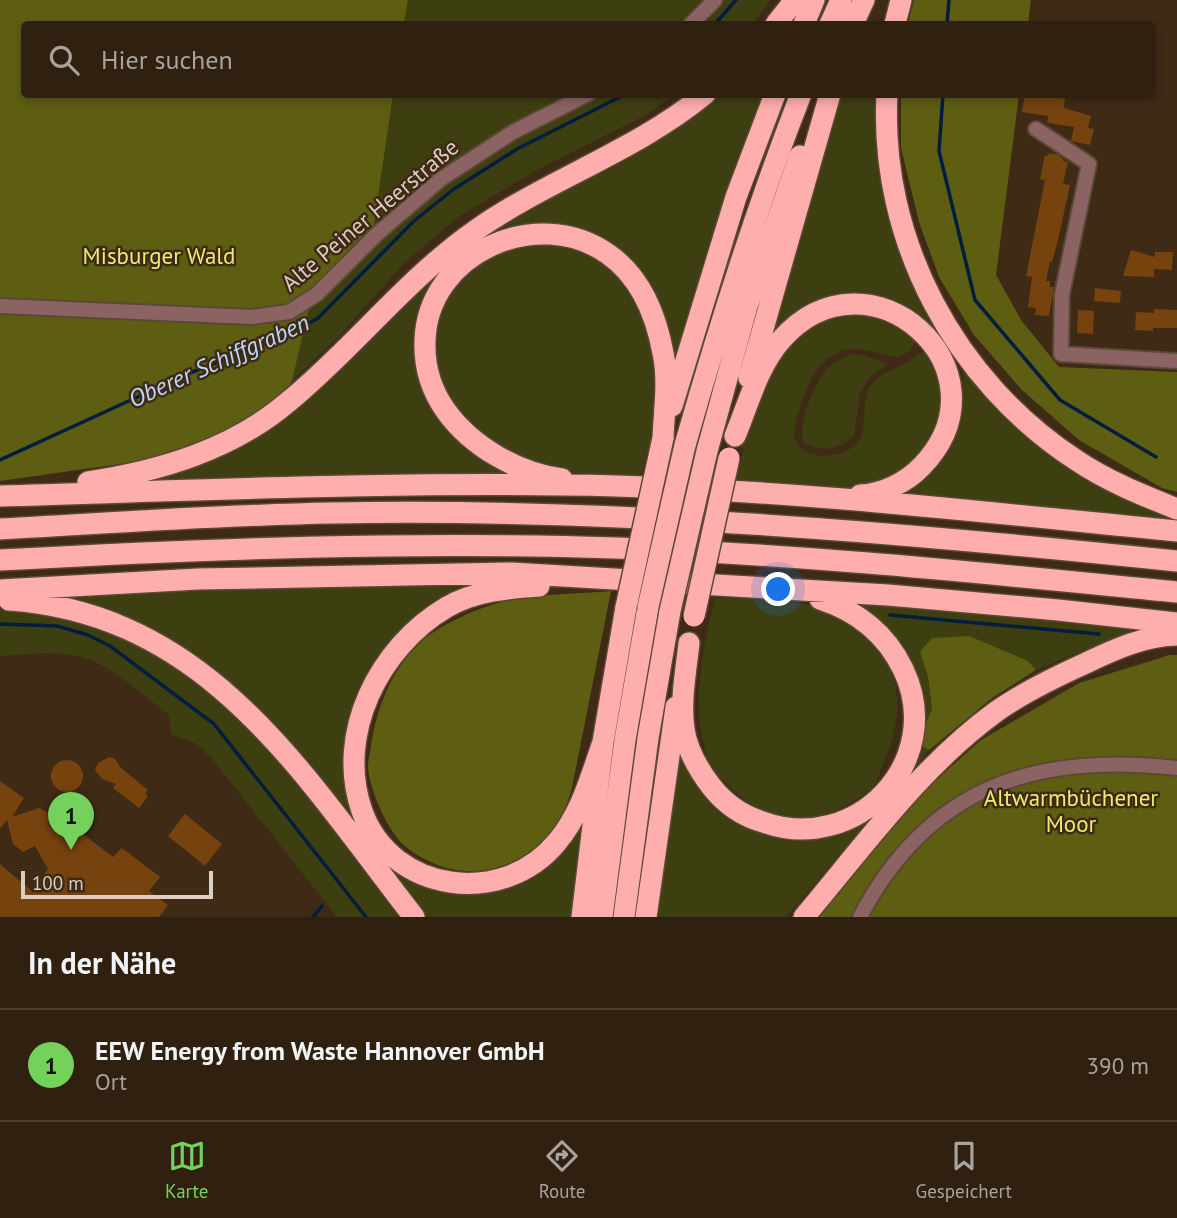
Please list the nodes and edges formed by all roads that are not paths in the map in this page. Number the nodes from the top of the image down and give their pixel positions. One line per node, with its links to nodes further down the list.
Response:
1 (715, 0): 7 (street)
2 (795, 0): 8 (highway)
3 (814, 0): 9 (highway)
4 (841, 0): 10 (highway)
5 (864, 0): 11 (highway)
6 (901, 0): 12 (highway)
7 (694, 21)
8 (778, 21)
9 (805, 21)
10 (831, 21)
11 (854, 21)
12 (896, 21)
13 (580, 98): 21 (street, Alte Peiner Heerstraße)
14 (700, 98): 26 (highway)
15 (773, 98): 24 (highway)
16 (800, 98): 47 (highway, bridge)
17 (822, 98): 48 (highway, bridge)
18 (829, 98): 23 (highway)
19 (887, 98): 28 (highway)
20 (1036, 129): 22 (street)
21 (0, 306)
22 (1177, 361)
23 (735, 436): 27 (highway); 42 (highway, bridge)
24 (663, 438): 25 (highway); 43 (highway, bridge)
25 (616, 486): 26 (highway); 27 (highway)
26 (0, 495)
27 (815, 496): 30 (highway)
28 (1177, 509)
29 (0, 529): 32 (highway)
30 (1177, 531)
31 (0, 560): 33 (highway)
32 (1177, 561)
33 (1027, 577): 35 (highway); 38 (highway)
34 (615, 580): 35 (highway); 36 (highway); 43 (highway)
35 (709, 586): 37 (highway)
36 (0, 590)
37 (796, 591): 40 (highway); 42 (highway)
38 (1177, 592)
39 (0, 599): 45 (highway)
40 (1177, 623)
41 (1177, 635): 50 (highway)
42 (689, 643): 49 (highway)
43 (603, 742): 46 (highway)
44 (1177, 768): 51 (street)
45 (414, 917)
46 (582, 917)
47 (603, 917)
48 (624, 917)
49 (646, 917)
50 (804, 917)
51 (860, 917)

